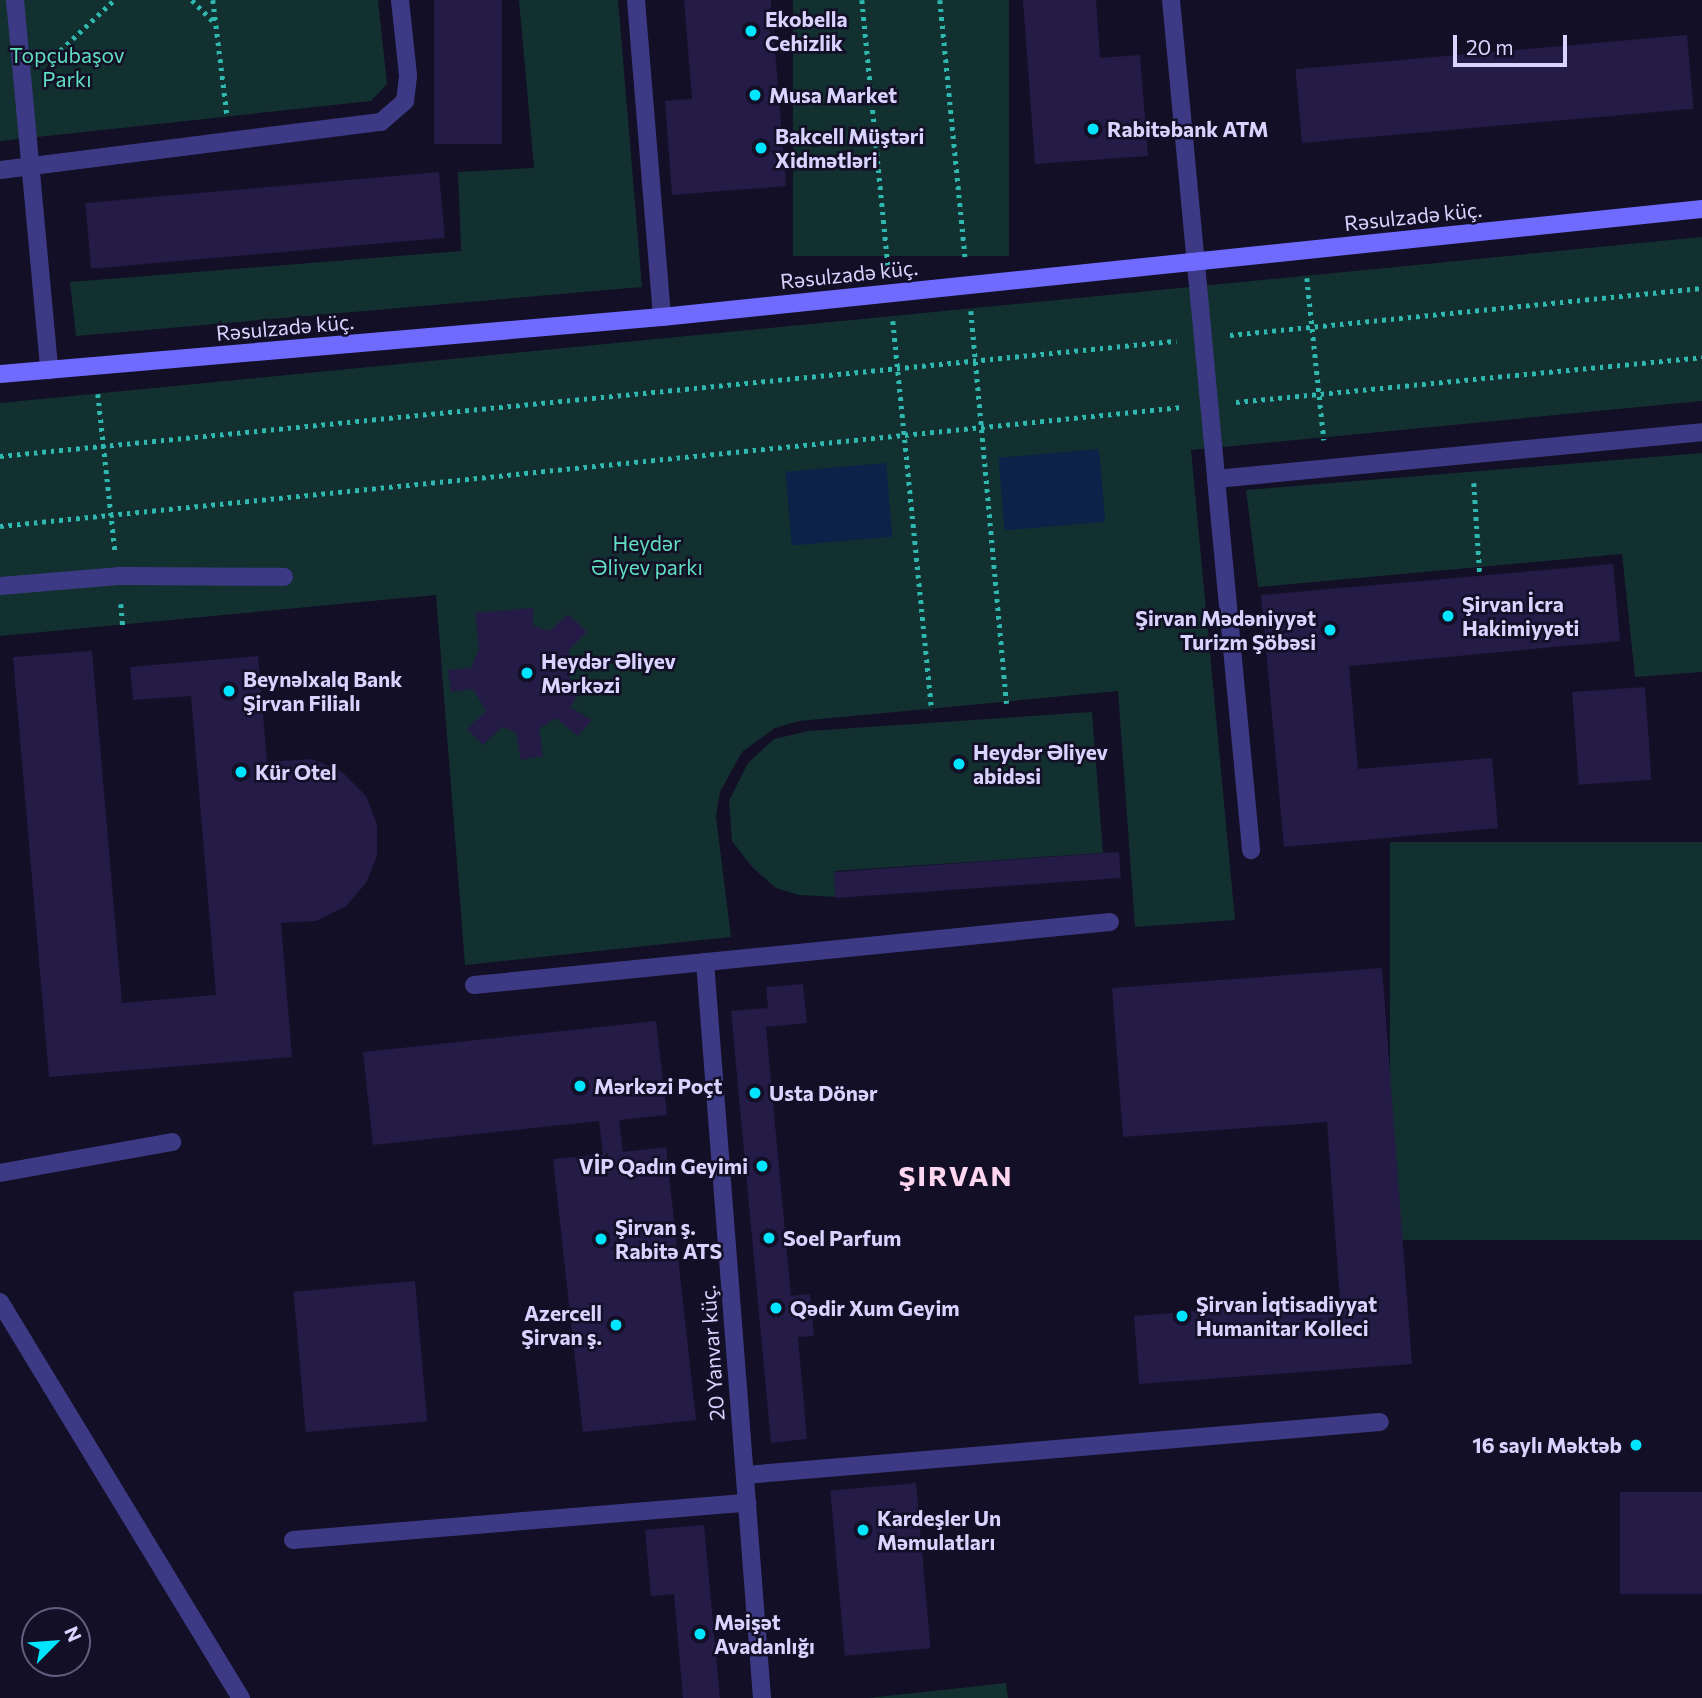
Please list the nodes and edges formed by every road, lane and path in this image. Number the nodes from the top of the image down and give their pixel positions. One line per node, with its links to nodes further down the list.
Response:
1 (15, 0): 11 (street)
2 (114, 0): 11 (path)
3 (192, 0): 10 (path)
4 (213, 0): 10 (path)
5 (400, 0): 12 (street)
6 (636, 0): 21 (street)
7 (862, 0): 20 (path)
8 (940, 0): 18 (path)
9 (1171, 0): 17 (street)
10 (216, 25): 12 (path)
11 (23, 84): 13 (street)
12 (230, 142): 13 (street)
13 (32, 166): 14 (street); 27 (street)
14 (0, 170)
15 (1702, 209): 16 (main road, Rəsulzadə küç.)
16 (1303, 250): 17 (main road, Rəsulzadə küç.); 22 (path)
17 (1195, 260): 18 (main road, Rəsulzadə küç.); 23 (street)
18 (968, 284): 20 (main road, Rəsulzadə küç.); 25 (path)
19 (1702, 288): 22 (path)
20 (890, 292): 21 (main road, Rəsulzadə küç.); 26 (path)
21 (662, 317): 27 (main road, Rəsulzadə küç.)
22 (1314, 325): 23 (path); 30 (path)
23 (1202, 339): 25 (path); 31 (street)
24 (1702, 358): 30 (path)
25 (975, 359): 26 (path); 32 (path)
26 (897, 368): 34 (path); 35 (path)
27 (50, 370): 28 (main road, Rəsulzadə küç.)
28 (0, 374)
29 (99, 394): 35 (path)
30 (1321, 395): 31 (path); 38 (path)
31 (1209, 404): 32 (path); 39 (street)
32 (982, 429): 34 (path); 47 (path)
33 (1702, 432): 36 (street)
34 (904, 436): 40 (path); 48 (path)
35 (105, 446): 37 (path); 40 (path)
36 (1472, 454): 38 (street); 43 (path)
37 (0, 456)
38 (1325, 468): 39 (street)
39 (1216, 479): 49 (street)
40 (111, 514): 41 (path); 42 (path)
41 (0, 526)
42 (118, 576): 44 (street); 45 (street); 46 (path)
43 (1480, 576)
44 (284, 577)
45 (0, 586)
46 (123, 625)
47 (1007, 703)
48 (932, 710)
49 (1251, 850)
50 (1110, 922): 51 (street)
51 (705, 962): 52 (street); 57 (street, 20 Yanvar küç.)
52 (474, 985)
53 (172, 1142): 54 (street)
54 (0, 1173)
55 (0, 1302): 60 (street)
56 (1380, 1422): 57 (street)
57 (745, 1475): 58 (street, 20 Yanvar küç.)
58 (747, 1503): 59 (street); 61 (street, 20 Yanvar küç.)
59 (292, 1540)
60 (241, 1698)
61 (762, 1698)

